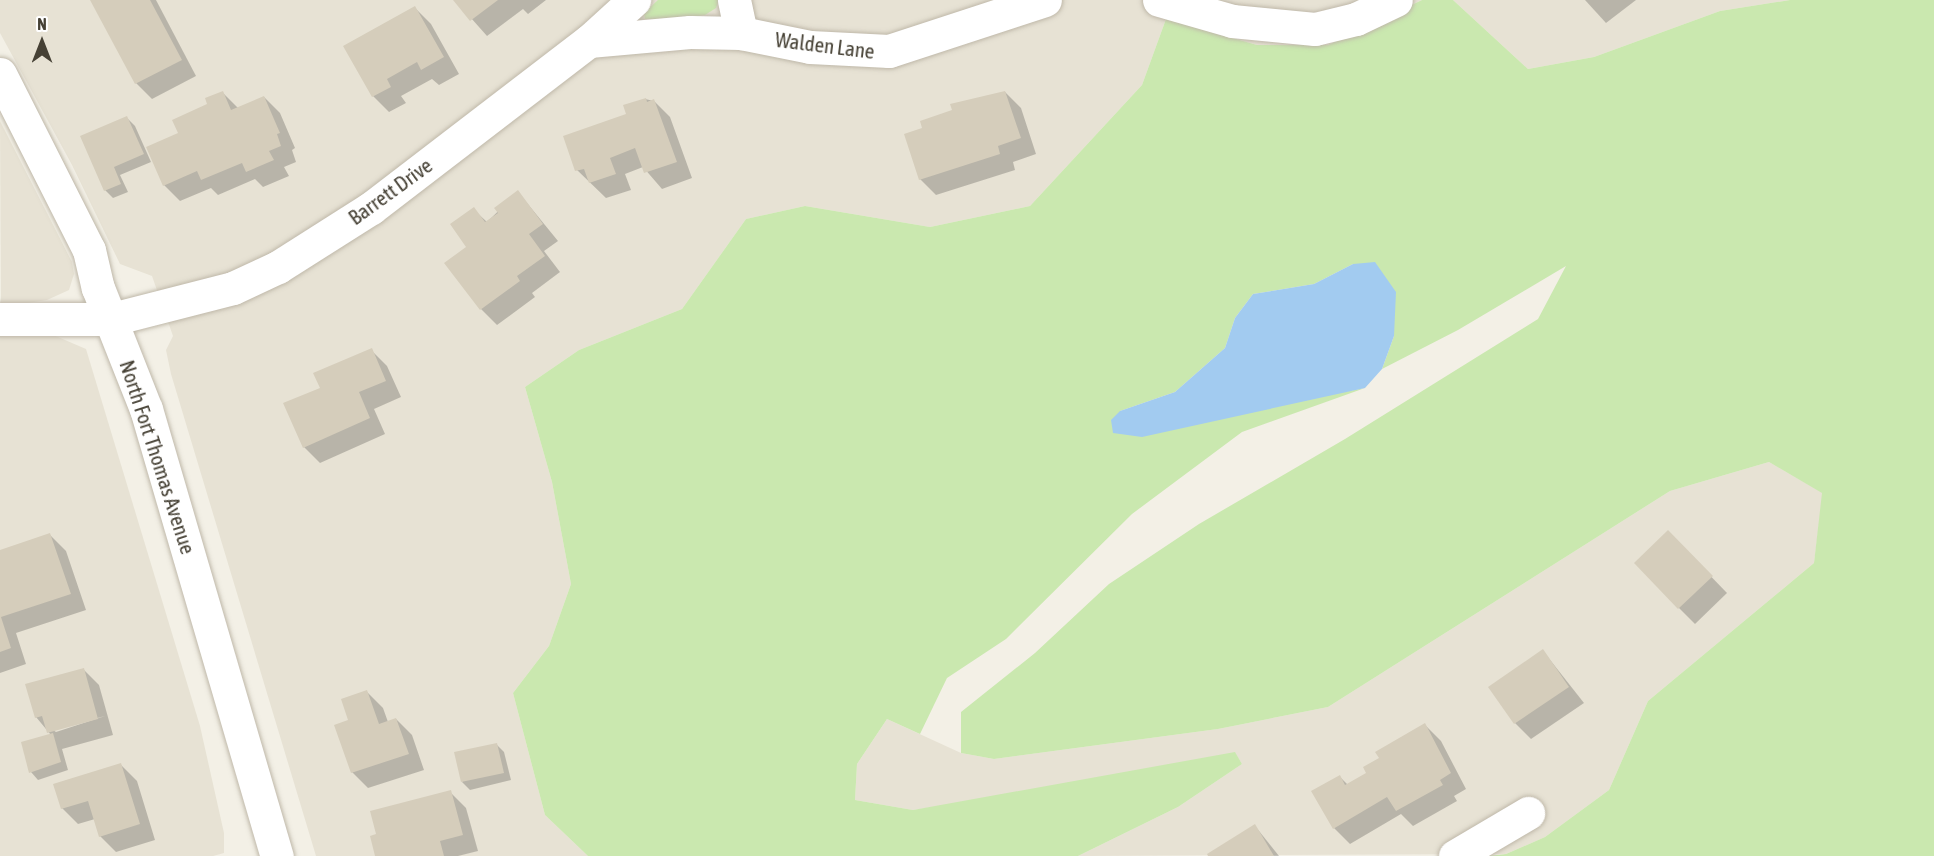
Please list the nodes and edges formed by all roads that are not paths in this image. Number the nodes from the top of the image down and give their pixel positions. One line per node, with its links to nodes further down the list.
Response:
1 (634, 0): 7 (street, Barrett Drive)
2 (734, 0): 6 (street)
3 (1045, 0): 6 (street, Walden Lane)
4 (1159, 0): 5 (street)
5 (1396, 0)
6 (741, 33): 7 (street, Walden Lane)
7 (589, 40): 10 (street, Barrett Drive)
8 (0, 74): 10 (street, North Fort Thomas Avenue)
9 (0, 319): 10 (street, Barrett Drive)
10 (112, 319): 12 (street, North Fort Thomas Avenue)
11 (1528, 813): 13 (street)
12 (277, 856)
13 (1455, 856)

